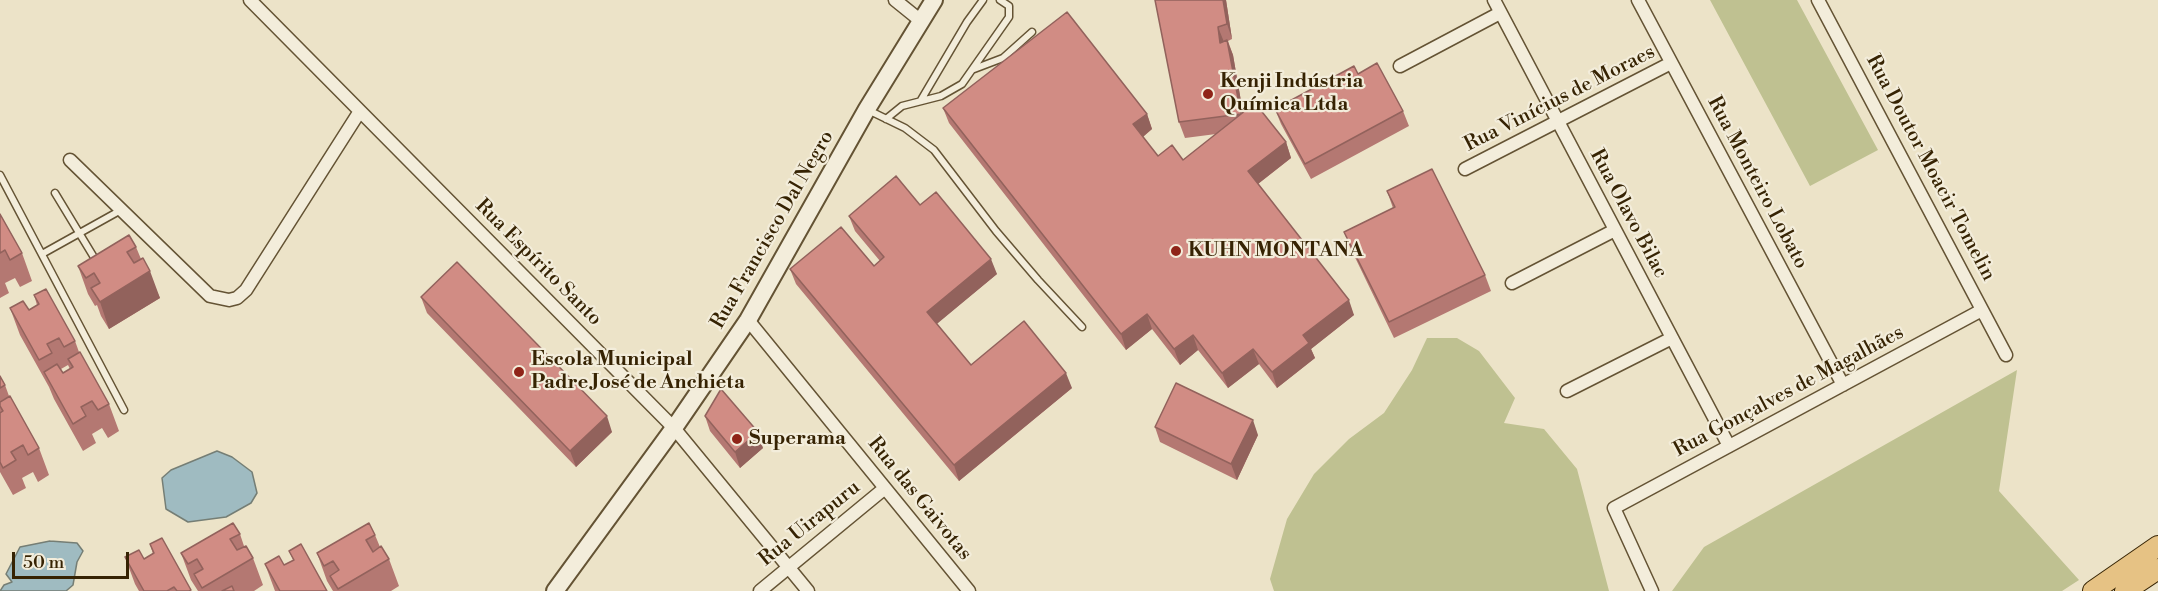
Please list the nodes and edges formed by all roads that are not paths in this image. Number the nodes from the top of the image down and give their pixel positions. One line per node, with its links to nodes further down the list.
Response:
1 (250, 0): 17 (street, Rua Espírito Santo)
2 (894, 0): 10 (street)
3 (934, 0): 10 (street, Rua Francisco Dal Negro)
4 (983, 0): 15 (lane)
5 (1000, 0): 14 (lane)
6 (1494, 0): 9 (street, Rua Olavo Bilac)
7 (1638, 0): 12 (street, Rua Monteiro Lobato)
8 (1818, 0): 30 (street, Rua Doutor Moacir Tomelin)
9 (1500, 13): 13 (street); 19 (street, Rua Olavo Bilac)
10 (921, 21): 16 (street, Rua Francisco Dal Negro)
11 (1032, 32): 14 (lane)
12 (1671, 63): 19 (street, Rua Vinícius de Moraes); 35 (street, Rua Monteiro Lobato)
13 (1400, 66)
14 (973, 69): 15 (lane)
15 (921, 100): 18 (lane)
16 (867, 109): 18 (lane); 31 (street, Rua Francisco Dal Negro)
17 (360, 111): 24 (street); 38 (street, Rua Espírito Santo)
18 (886, 119): 32 (lane)
19 (1558, 122): 21 (street, Rua Vinícius de Moraes); 25 (street, Rua Olavo Bilac)
20 (70, 160): 24 (street)
21 (1465, 169)
22 (0, 175): 27 (lane)
23 (55, 193): 26 (lane)
24 (121, 210): 26 (lane)
25 (1615, 230): 29 (street); 33 (street, Rua Olavo Bilac)
26 (79, 233): 27 (lane); 28 (lane)
27 (42, 254): 37 (lane)
28 (98, 265)
29 (1512, 283)
30 (1983, 310): 34 (street, Rua Doutor Moacir Tomelin); 35 (street, Rua Gonçalves de Magalhães)
31 (748, 320): 38 (street, Rua Francisco Dal Negro); 40 (street, Rua das Gaivotas)
32 (1082, 327)
33 (1672, 338): 36 (street); 39 (street, Rua Olavo Bilac)
34 (2006, 355)
35 (1843, 385): 39 (street, Rua Gonçalves de Magalhães)
36 (1567, 391)
37 (124, 410)
38 (674, 428): 42 (street, Rua Espírito Santo); 44 (street, Rua Francisco Dal Negro)
39 (1729, 446): 48 (street, Rua Gonçalves de Magalhães)
40 (885, 488): 42 (street, Rua Uirapuru); 47 (street, Rua das Gaivotas)
41 (2158, 546): 49 (main road)
42 (789, 567): 45 (street, Rua Uirapuru); 46 (street, Rua Espírito Santo)
43 (2158, 569): 50 (main road)
44 (555, 591)
45 (760, 591)
46 (808, 591)
47 (969, 591)
48 (1652, 591)
49 (2093, 591)
50 (2125, 591)

